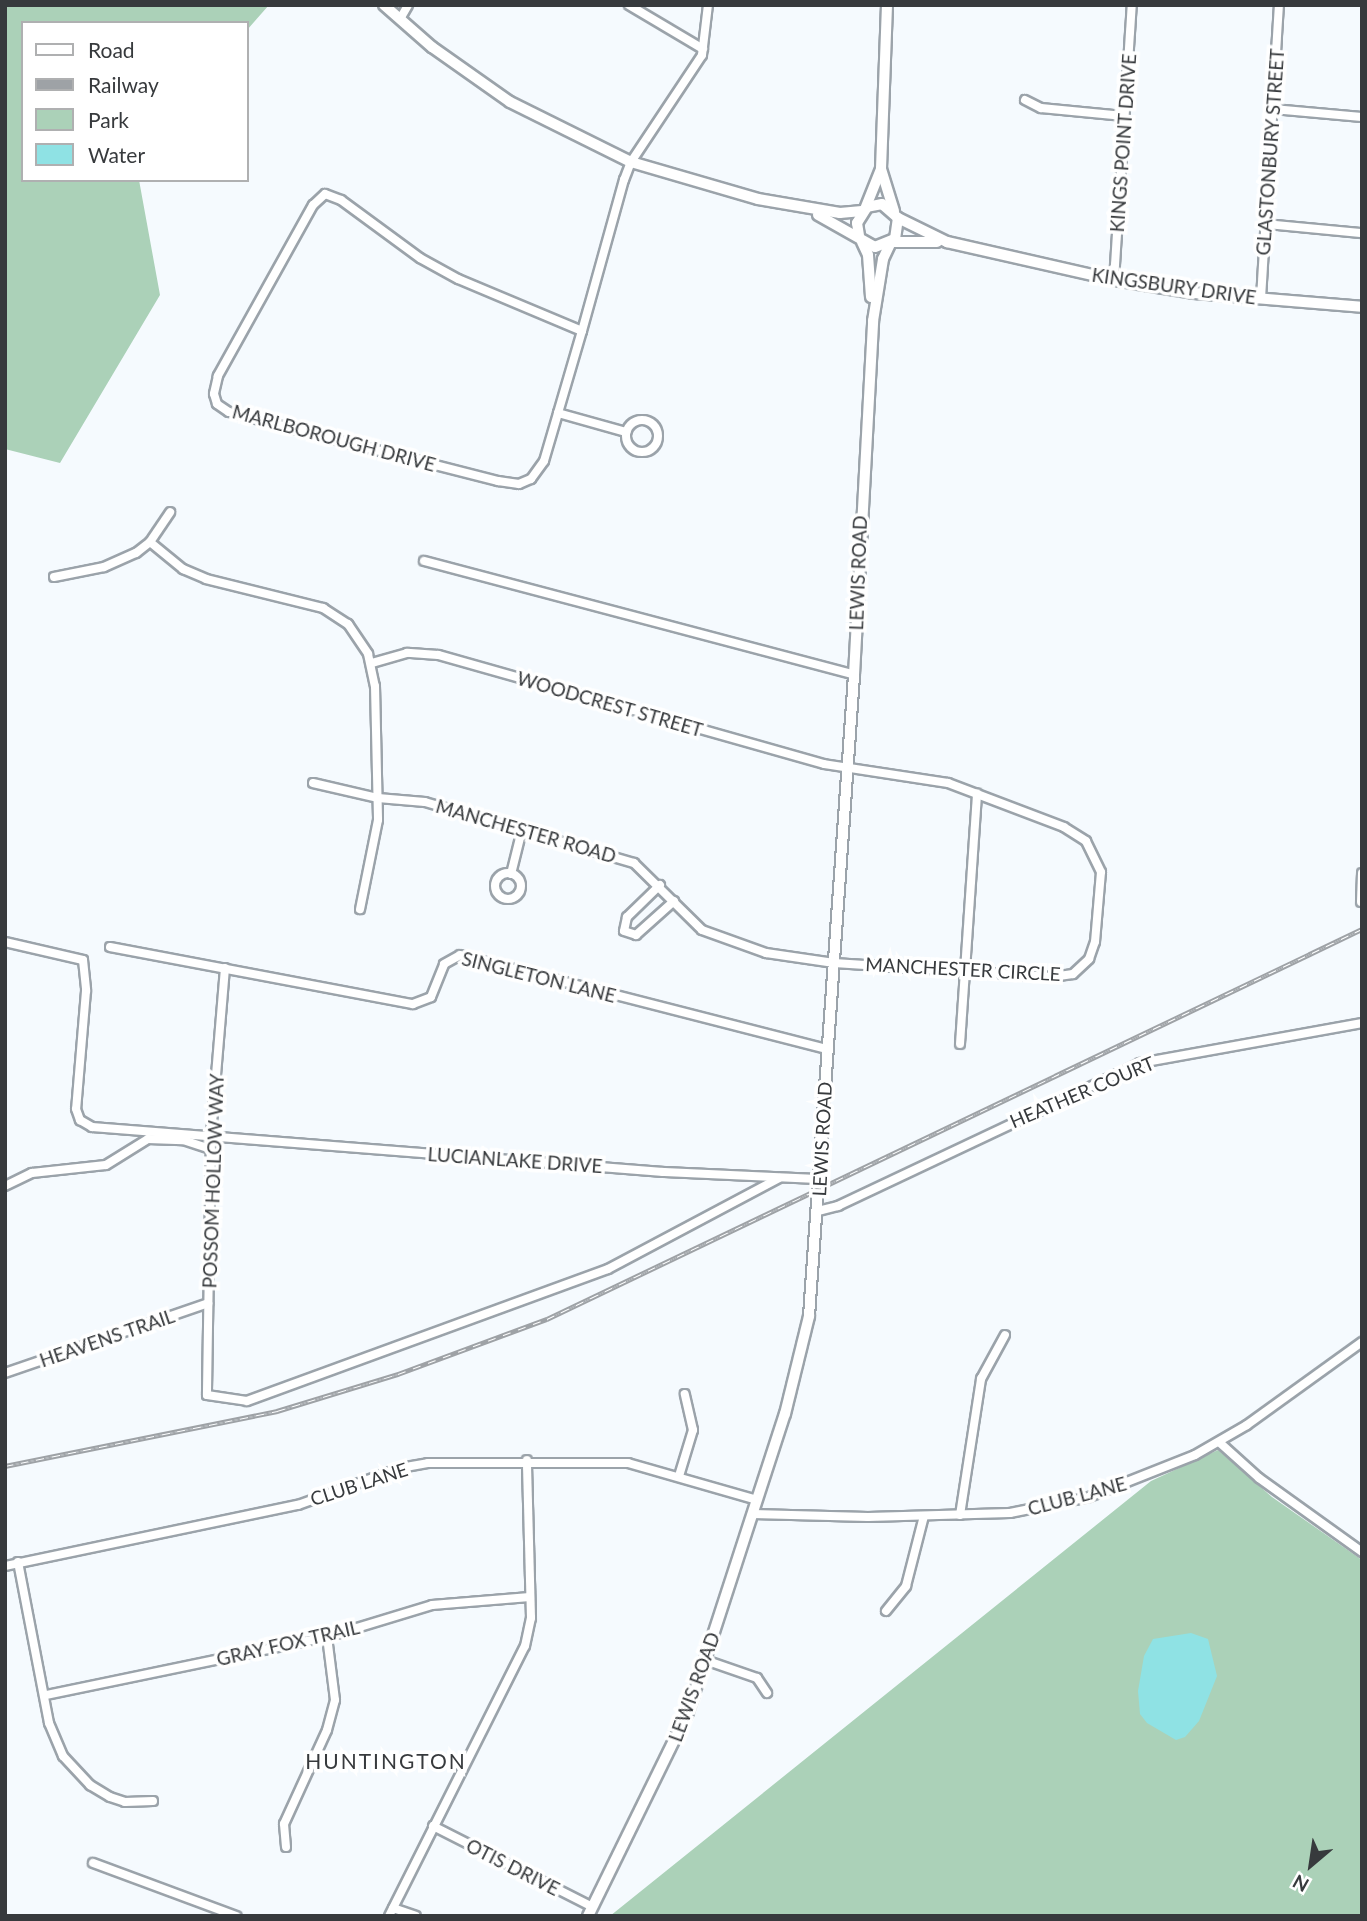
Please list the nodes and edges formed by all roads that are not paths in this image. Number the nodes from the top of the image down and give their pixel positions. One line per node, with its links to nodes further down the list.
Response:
1 (384, 5): 8 (street, KINGSBURY DRIVE)
2 (408, 5): 8 (street)
3 (629, 5): 9 (street)
4 (708, 5): 9 (street)
5 (887, 5): 15 (street)
6 (1132, 5): 12 (street, KINGS POINT DRIVE)
7 (1279, 5): 11 (street, GLASTONBURY STREET)
8 (400, 19): 14 (street, KINGSBURY DRIVE)
9 (703, 49): 14 (street, MARLBOROUGH DRIVE)
10 (1025, 100): 12 (street)
11 (1273, 109): 13 (street); 19 (street, GLASTONBURY STREET)
12 (1124, 116): 24 (street, KINGS POINT DRIVE)
13 (1362, 117)
14 (631, 162): 16 (street, KINGSBURY DRIVE); 28 (street, MARLBOROUGH DRIVE)
15 (881, 169): 17 (street); 18 (street)
16 (796, 207): 17 (street, KINGSBURY DRIVE); 21 (street, KINGSBURY DRIVE)
17 (863, 210): 18 (street, KINGSBURY DRIVE); 21 (street)
18 (896, 215): 22 (street, KINGSBURY DRIVE); 23 (street)
19 (1266, 224): 20 (street); 25 (street, GLASTONBURY STREET)
20 (1362, 233)
21 (860, 237): 23 (street, KINGSBURY DRIVE); 27 (street, LEWIS ROAD)
22 (947, 242): 23 (street, KINGSBURY DRIVE); 24 (street, KINGSBURY DRIVE)
23 (891, 243): 27 (street, LEWIS ROAD)
24 (1114, 280): 25 (street, KINGSBURY DRIVE)
25 (1261, 298): 26 (street, KINGSBURY DRIVE)
26 (1362, 307)
27 (873, 321): 36 (street, LEWIS ROAD)
28 (582, 331): 29 (street, MARLBOROUGH DRIVE); 29 (street, MARLBOROUGH DRIVE)
29 (558, 413): 30 (street)
30 (626, 432): 30 (street)
31 (170, 512): 32 (street)
32 (150, 542): 34 (street); 35 (street)
33 (424, 561): 36 (street)
34 (54, 577)
35 (372, 663): 37 (street, WOODCREST STREET); 40 (street)
36 (854, 675): 37 (street, LEWIS ROAD)
37 (848, 768): 39 (street, MANCHESTER CIRCLE); 50 (street, LEWIS ROAD)
38 (313, 783): 40 (street, MANCHESTER ROAD)
39 (976, 794): 52 (street); 52 (street, MANCHESTER CIRCLE)
40 (378, 798): 41 (street, MANCHESTER ROAD); 47 (street)
41 (522, 830): 43 (street); 44 (street, MANCHESTER ROAD)
42 (1362, 873): 46 (street)
43 (511, 874)
44 (660, 885): 45 (street, MANCHESTER ROAD); 45 (street)
45 (674, 901): 50 (street, MANCHESTER ROAD)
46 (1361, 902)
47 (360, 909)
48 (5, 942): 56 (street, LUCIANLAKE DRIVE)
49 (110, 947): 51 (street, SINGLETON LANE)
50 (834, 963): 52 (street, MANCHESTER CIRCLE); 55 (street, LEWIS ROAD)
51 (225, 968): 55 (street, SINGLETON LANE); 56 (street, POSSOM HOLLOW WAY)
52 (966, 971): 54 (street)
53 (1362, 1023): 61 (street, HEATHER COURT)
54 (961, 1044)
55 (827, 1049): 59 (street, LEWIS ROAD)
56 (211, 1136): 57 (street, POSSOM HOLLOW WAY); 58 (street, LUCIANLAKE DRIVE)
57 (211, 1149): 60 (street); 62 (street, POSSOM HOLLOW WAY)
58 (779, 1178): 59 (street, LUCIANLAKE DRIVE); 62 (street, POSSOM HOLLOW WAY)
59 (819, 1179): 61 (street, LEWIS ROAD)
60 (5, 1186)
61 (818, 1211): 70 (street, LEWIS ROAD)
62 (208, 1303): 65 (street, HEAVENS TRAIL)
63 (1005, 1335): 72 (street)
64 (1362, 1342): 67 (street, CLUB LANE)
65 (5, 1373)
66 (685, 1394): 69 (street)
67 (1219, 1442): 72 (street, CLUB LANE); 74 (street)
68 (527, 1460): 69 (street, CLUB LANE); 75 (street, CLUB LANE); 77 (street)
69 (679, 1476): 70 (street, CLUB LANE)
70 (757, 1500): 71 (street, LEWIS ROAD)
71 (752, 1514): 73 (street, CLUB LANE); 80 (street, LEWIS ROAD)
72 (960, 1515): 73 (street, CLUB LANE)
73 (924, 1516): 78 (street)
74 (1362, 1552)
75 (18, 1562): 76 (street, CLUB LANE); 82 (street)
76 (5, 1566)
77 (530, 1597): 79 (street, GRAY FOX TRAIL); 84 (street)
78 (886, 1611)
79 (327, 1637): 82 (street, GRAY FOX TRAIL); 85 (street)
80 (705, 1660): 81 (street); 88 (street, LEWIS ROAD)
81 (766, 1693)
82 (46, 1695): 83 (street)
83 (153, 1801)
84 (433, 1826): 87 (street); 88 (street, OTIS DRIVE)
85 (286, 1847)
86 (93, 1863): 89 (street)
87 (391, 1912): 90 (street)
88 (590, 1912)
89 (236, 1916)
90 (416, 1916)

